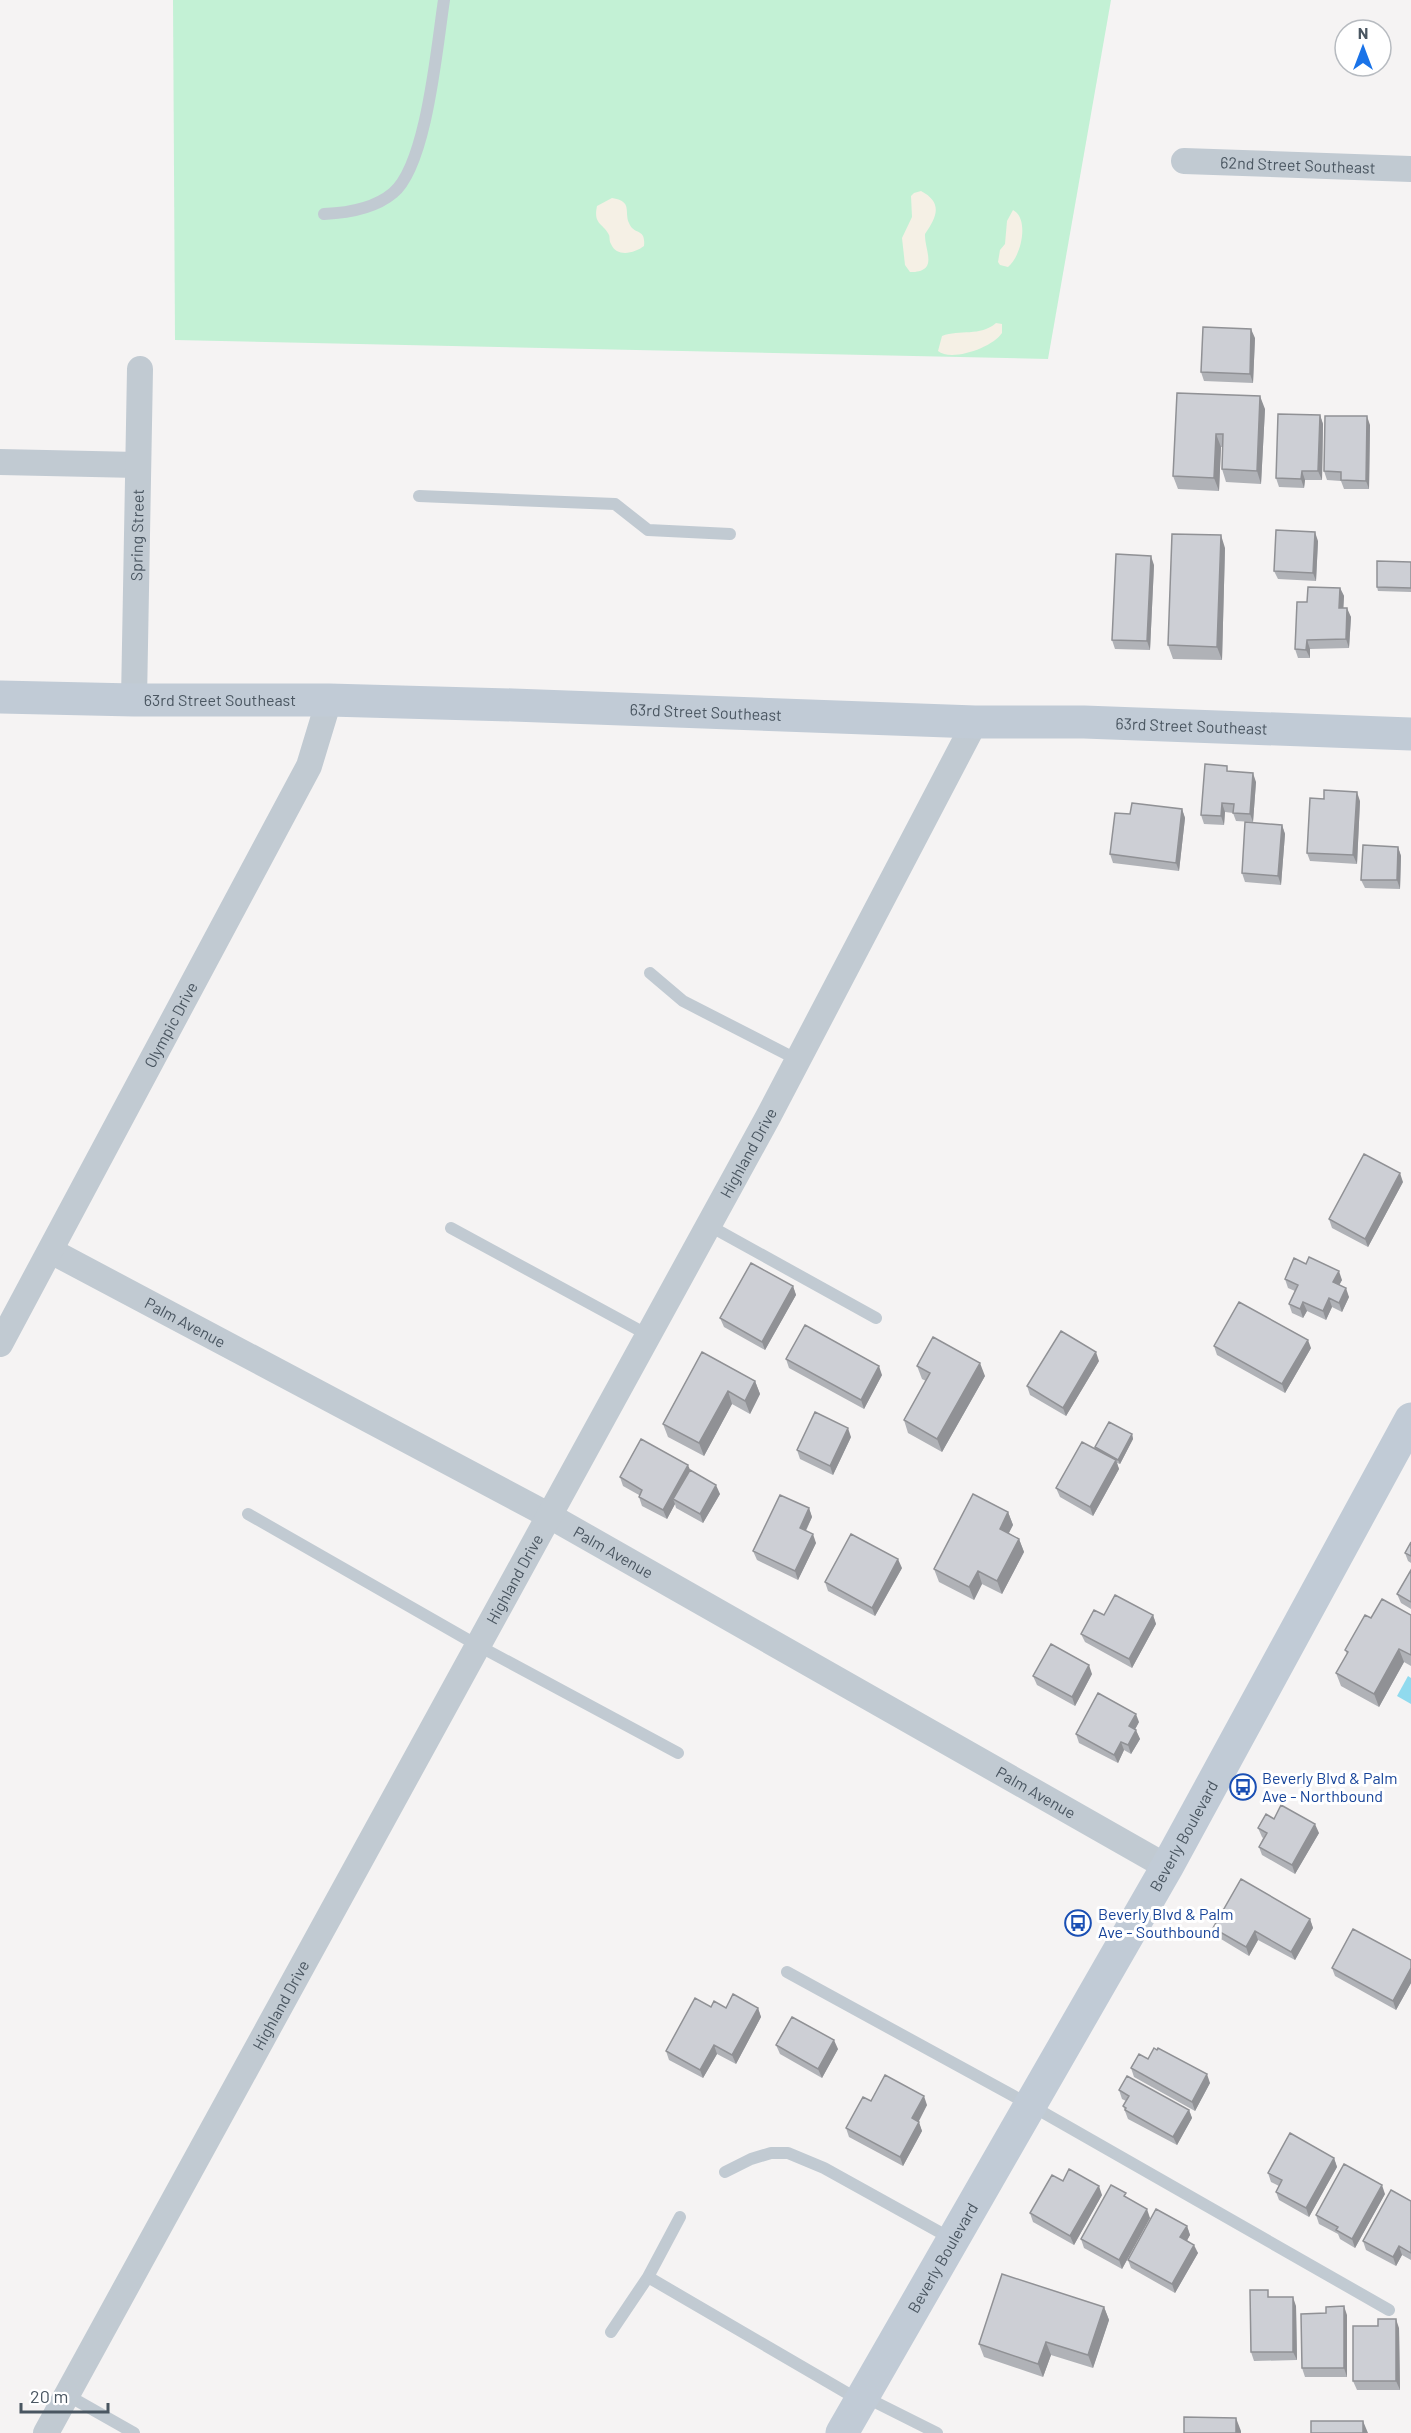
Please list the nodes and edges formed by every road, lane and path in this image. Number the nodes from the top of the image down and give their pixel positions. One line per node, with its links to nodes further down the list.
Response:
1 (444, 0): 4 (lane)
2 (1184, 161): 3 (street, 62nd Street Southeast)
3 (1411, 169)
4 (324, 214)
5 (140, 369): 7 (street, Spring Street)
6 (0, 462): 7 (street)
7 (138, 465): 11 (street, Spring Street)
8 (419, 496): 9 (lane)
9 (730, 534)
10 (0, 697): 11 (street, 63rd Street Southeast)
11 (134, 700): 12 (street, 63rd Street Southeast)
12 (329, 700): 13 (street, 63rd Street Southeast); 19 (street, Olympic Drive)
13 (975, 722): 14 (street, 63rd Street Southeast); 16 (street, Highland Drive)
14 (1411, 734)
15 (650, 973): 16 (lane)
16 (798, 1060): 17 (street, Highland Drive)
17 (708, 1225): 20 (lane); 21 (street, Highland Drive)
18 (451, 1228): 21 (lane)
19 (51, 1251): 22 (street, Olympic Drive); 25 (street, Palm Avenue)
20 (876, 1318)
21 (648, 1335): 25 (street, Highland Drive)
22 (0, 1344)
23 (1411, 1419): 28 (street, Beverly Boulevard)
24 (248, 1514): 26 (lane)
25 (548, 1515): 26 (street, Highland Drive); 28 (street, Palm Avenue)
26 (477, 1645): 27 (lane); 37 (street, Highland Drive)
27 (678, 1753)
28 (1167, 1867): 30 (street, Beverly Boulevard)
29 (787, 1972): 30 (lane)
30 (1030, 2104): 33 (street, Beverly Boulevard); 35 (lane)
31 (725, 2172): 33 (lane)
32 (680, 2217): 34 (lane)
33 (953, 2239): 38 (street, Beverly Boulevard)
34 (648, 2277): 36 (lane); 38 (lane)
35 (1389, 2310)
36 (610, 2332)
37 (67, 2395): 39 (street, Highland Drive); 40 (lane)
38 (862, 2398): 41 (street, Beverly Boulevard); 42 (lane)
39 (46, 2433)
40 (134, 2433)
41 (842, 2433)
42 (937, 2433)

